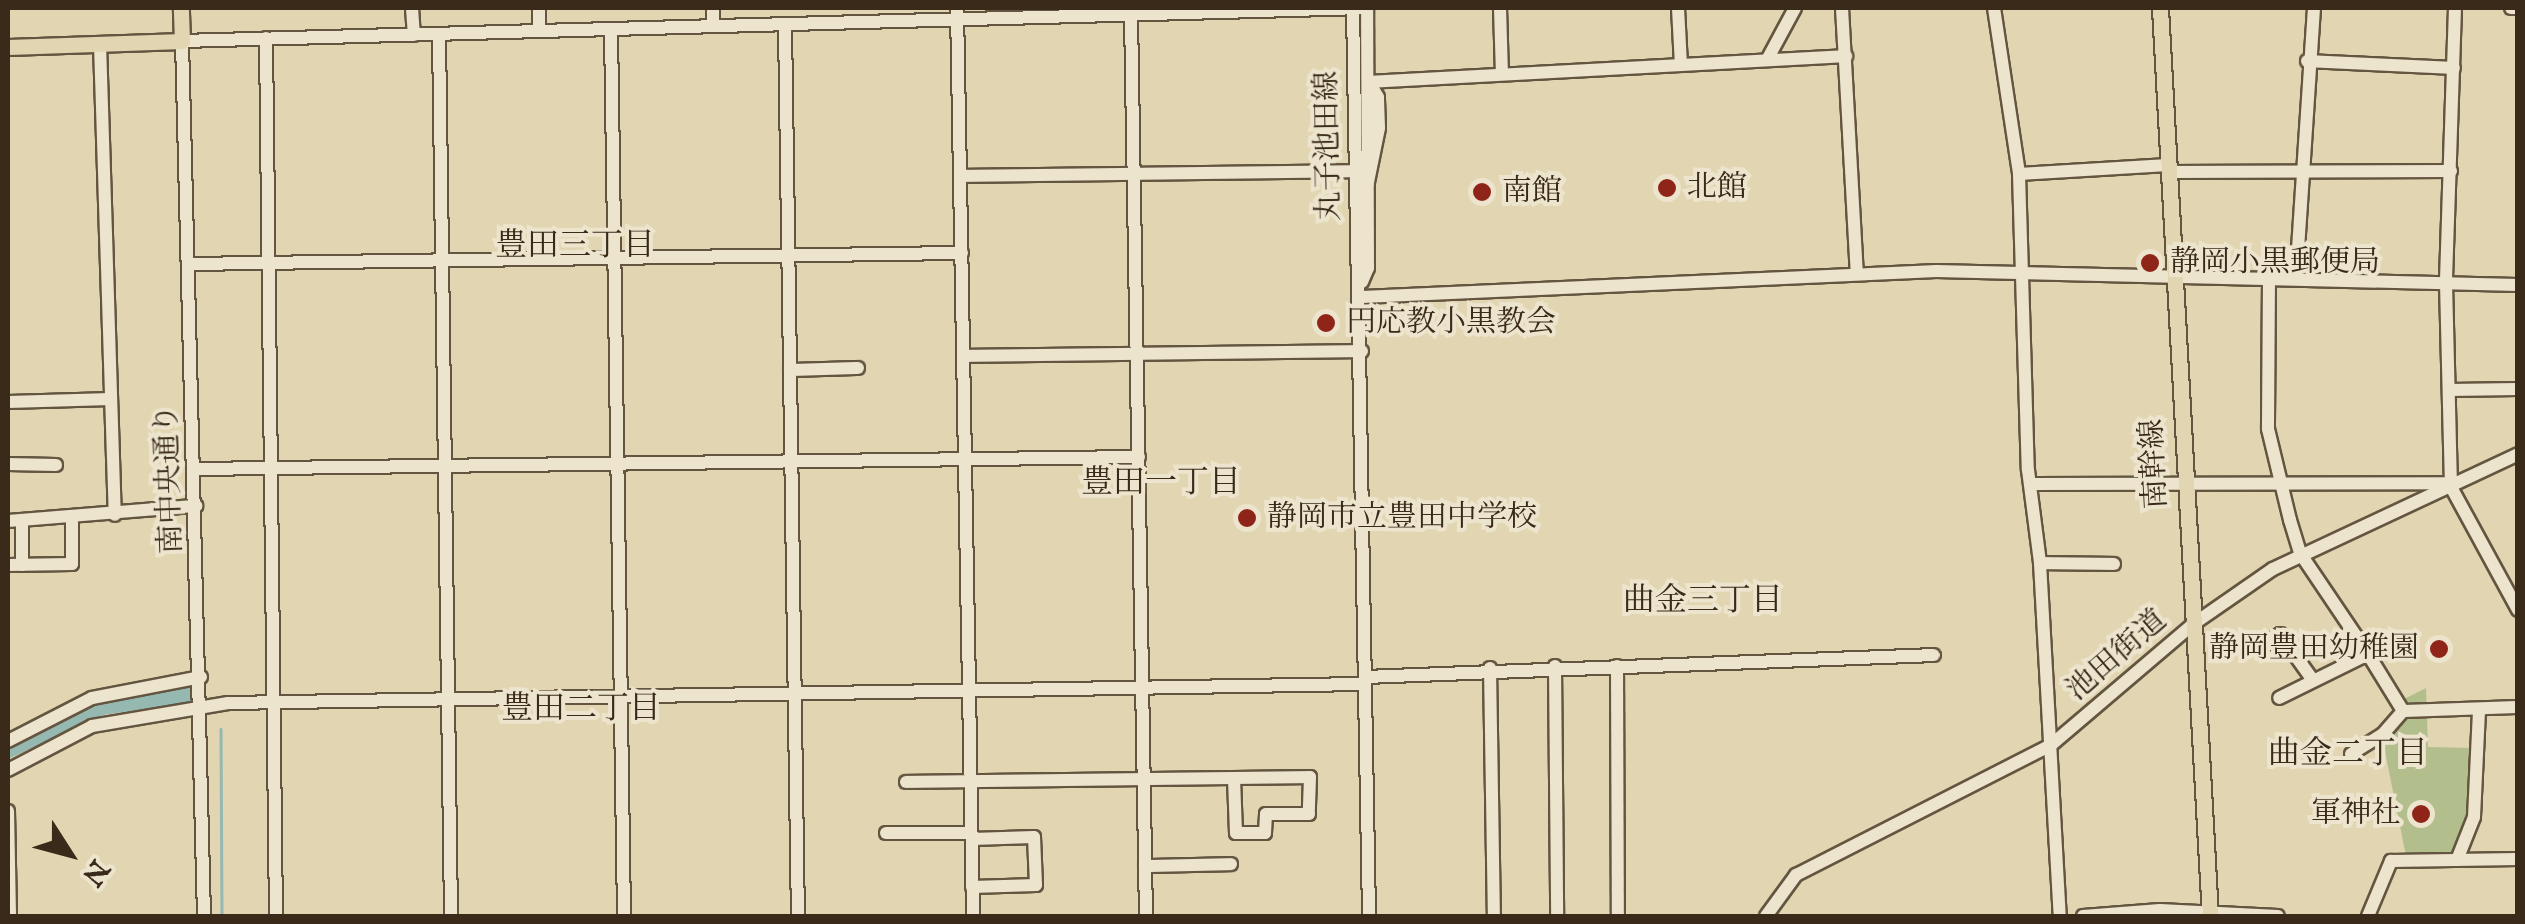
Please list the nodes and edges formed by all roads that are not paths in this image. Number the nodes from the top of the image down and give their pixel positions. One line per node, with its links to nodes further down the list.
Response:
1 (181, 8): 26 (main road)
2 (412, 8): 24 (street)
3 (539, 8): 22 (street)
4 (713, 8): 20 (street)
5 (1353, 8): 6 (street); 18 (street); 38 (street, 丸子池田線)
6 (1366, 8): 35 (street, 丸子池田線)
7 (1500, 8): 34 (street)
8 (1678, 8): 32 (street)
9 (1795, 8): 30 (street)
10 (1842, 8): 29 (street)
11 (1994, 8): 41 (street)
12 (2160, 8): 37 (main road, 南幹線)
13 (2314, 8): 31 (street)
14 (2455, 8): 33 (street)
15 (1049, 12): 17 (street); 18 (street)
16 (874, 14): 17 (street); 19 (street)
17 (957, 14): 42 (street)
18 (1131, 14): 40 (street)
19 (785, 24): 20 (street); 45 (street)
20 (713, 26): 21 (street)
21 (611, 29): 22 (street); 46 (street)
22 (539, 31): 23 (street)
23 (439, 34): 24 (street); 47 (street)
24 (414, 35): 25 (street)
25 (266, 38): 26 (street); 48 (street)
26 (182, 41): 27 (main road); 49 (street, 南中央通り)
27 (100, 44): 28 (main road); 65 (street)
28 (8, 47)
29 (1846, 56): 30 (street); 51 (street)
30 (1767, 60): 32 (street)
31 (2307, 61): 33 (street); 36 (street)
32 (1681, 65): 34 (street)
33 (2454, 68): 39 (street)
34 (1502, 74): 35 (street)
35 (1369, 82): 38 (street, 丸子池田線); 43 (street)
36 (2302, 167): 37 (street); 39 (street); 54 (street)
37 (2168, 169): 41 (street); 52 (main road, 南幹線)
38 (1361, 171): 40 (street); 43 (street, 丸子池田線); 57 (street, 丸子池田線)
39 (2451, 171): 55 (street)
40 (1136, 174): 42 (street); 59 (street)
41 (2020, 174): 50 (street)
42 (961, 176): 44 (street)
43 (1367, 186): 57 (street, 丸子池田線)
44 (962, 253): 45 (street); 60 (street)
45 (789, 256): 46 (street); 62 (street)
46 (616, 258): 47 (street); 70 (street)
47 (442, 260): 48 (street); 74 (street)
48 (268, 263): 49 (street); 75 (street)
49 (189, 264): 76 (street, 南中央通り)
50 (2021, 272): 51 (street); 52 (street); 77 (street)
51 (1857, 274): 57 (street)
52 (2174, 278): 53 (street); 79 (main road, 南幹線)
53 (2270, 279): 54 (street); 78 (street)
54 (2296, 279): 55 (street)
55 (2446, 284): 56 (street); 64 (street)
56 (2518, 284)
57 (1362, 290): 58 (street, 丸子池田線)
58 (1362, 351): 59 (street); 100 (street, 丸子池田線)
59 (1140, 353): 60 (street); 68 (street)
60 (963, 356): 69 (street)
61 (858, 368): 62 (street)
62 (790, 370): 71 (street)
63 (2518, 388): 64 (street)
64 (2448, 390): 80 (street)
65 (110, 399): 66 (street); 82 (street)
66 (8, 402)
67 (2518, 454): 80 (street, 池田街道)
68 (1140, 457): 69 (street); 101 (street)
69 (964, 460): 71 (street); 102 (street)
70 (619, 462): 71 (street); 74 (street); 104 (street)
71 (791, 462): 103 (street)
72 (8, 464): 73 (street)
73 (56, 465)
74 (445, 465): 75 (street); 105 (street)
75 (271, 468): 76 (street); 107 (street)
76 (195, 469): 81 (street, 南中央通り)
77 (2032, 484): 79 (street); 86 (street)
78 (2282, 484): 79 (street); 80 (street); 85 (street)
79 (2184, 485): 91 (main road, 南幹線)
80 (2451, 485): 85 (street, 池田街道); 90 (street)
81 (196, 506): 82 (street); 98 (street, 南中央通り)
82 (115, 515): 83 (street)
83 (72, 519): 84 (street); 89 (street)
84 (15, 521): 89 (street)
85 (2300, 553): 91 (street, 池田街道); 93 (street)
86 (2040, 563): 87 (street); 113 (street)
87 (2114, 564)
88 (8, 565): 89 (street)
89 (22, 565)
90 (2518, 610)
91 (2192, 625): 113 (street, 池田街道); 128 (main road, 南幹線)
92 (2258, 649): 99 (street)
93 (2368, 654): 99 (street); 111 (street)
94 (1934, 655): 96 (street)
95 (1555, 666): 96 (street); 97 (street); 139 (street)
96 (1617, 666): 140 (street)
97 (1490, 668): 100 (street); 138 (street)
98 (201, 677): 108 (street, 南中央通り); 112 (street)
99 (2312, 678): 106 (street)
100 (1365, 681): 101 (street); 137 (street, 丸子池田線)
101 (1142, 687): 102 (street); 116 (street)
102 (969, 690): 103 (street); 118 (street)
103 (794, 693): 104 (street); 134 (street)
104 (622, 694): 105 (street); 133 (street)
105 (447, 697): 107 (street); 132 (street)
106 (2279, 698)
107 (276, 701): 108 (street); 131 (street)
108 (202, 706): 115 (street); 130 (street, 南中央通り)
109 (2518, 707): 110 (street)
110 (2479, 709): 111 (street); 123 (street)
111 (2403, 710): 114 (street)
112 (8, 741)
113 (2051, 745): 141 (street, 池田街道); 142 (street)
114 (2351, 754)
115 (8, 770)
116 (1144, 778): 117 (street); 118 (street); 126 (street)
117 (1234, 779): 117 (street)
118 (970, 780): 119 (street); 122 (street)
119 (906, 782)
120 (8, 811): 129 (street)
121 (886, 833): 122 (street)
122 (972, 836): 127 (street); 127 (street)
123 (2457, 860): 124 (street); 145 (street)
124 (2518, 860)
125 (1231, 864): 126 (street)
126 (1145, 866): 136 (street)
127 (972, 887): 135 (street)
128 (2210, 914): 143 (street); 144 (street)
129 (10, 916)
130 (204, 916)
131 (276, 916)
132 (451, 916)
133 (624, 916)
134 (798, 916)
135 (973, 916)
136 (1146, 916)
137 (1368, 916)
138 (1494, 916)
139 (1557, 916)
140 (1618, 916)
141 (1766, 916)
142 (2060, 916)
143 (2083, 916)
144 (2278, 916)
145 (2368, 916)

